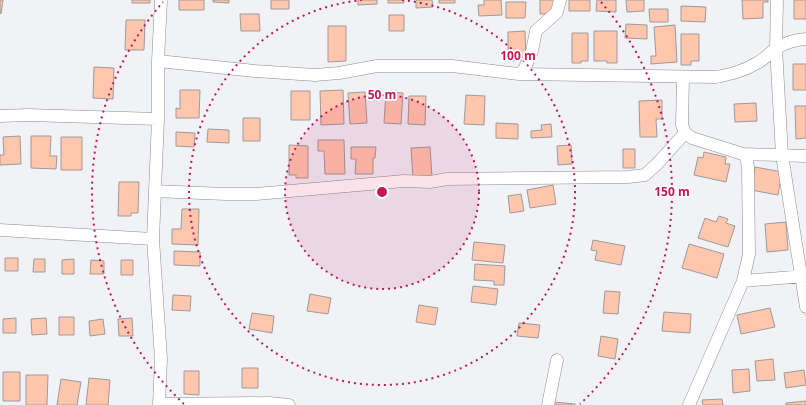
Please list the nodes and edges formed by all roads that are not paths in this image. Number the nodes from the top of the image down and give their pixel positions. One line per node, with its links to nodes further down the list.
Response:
1 (161, 0): 6 (street)
2 (560, 0): 7 (street)
3 (777, 0): 5 (street)
4 (806, 39): 5 (street)
5 (776, 48): 8 (street); 13 (street)
6 (158, 61): 7 (street); 10 (street)
7 (519, 74): 8 (street)
8 (683, 77): 11 (street)
9 (0, 116): 10 (street)
10 (158, 119): 15 (street)
11 (685, 133): 12 (street); 15 (street)
12 (743, 154): 13 (street); 19 (street)
13 (782, 155): 14 (street); 18 (street)
14 (806, 156)
15 (155, 191): 17 (street)
16 (0, 230): 17 (street)
17 (153, 239): 22 (street)
18 (804, 276): 19 (street); 20 (street)
19 (743, 281): 25 (street)
20 (806, 307)
21 (557, 360): 24 (street)
22 (159, 405): 23 (street)
23 (289, 405)
24 (548, 405)
25 (689, 405)

